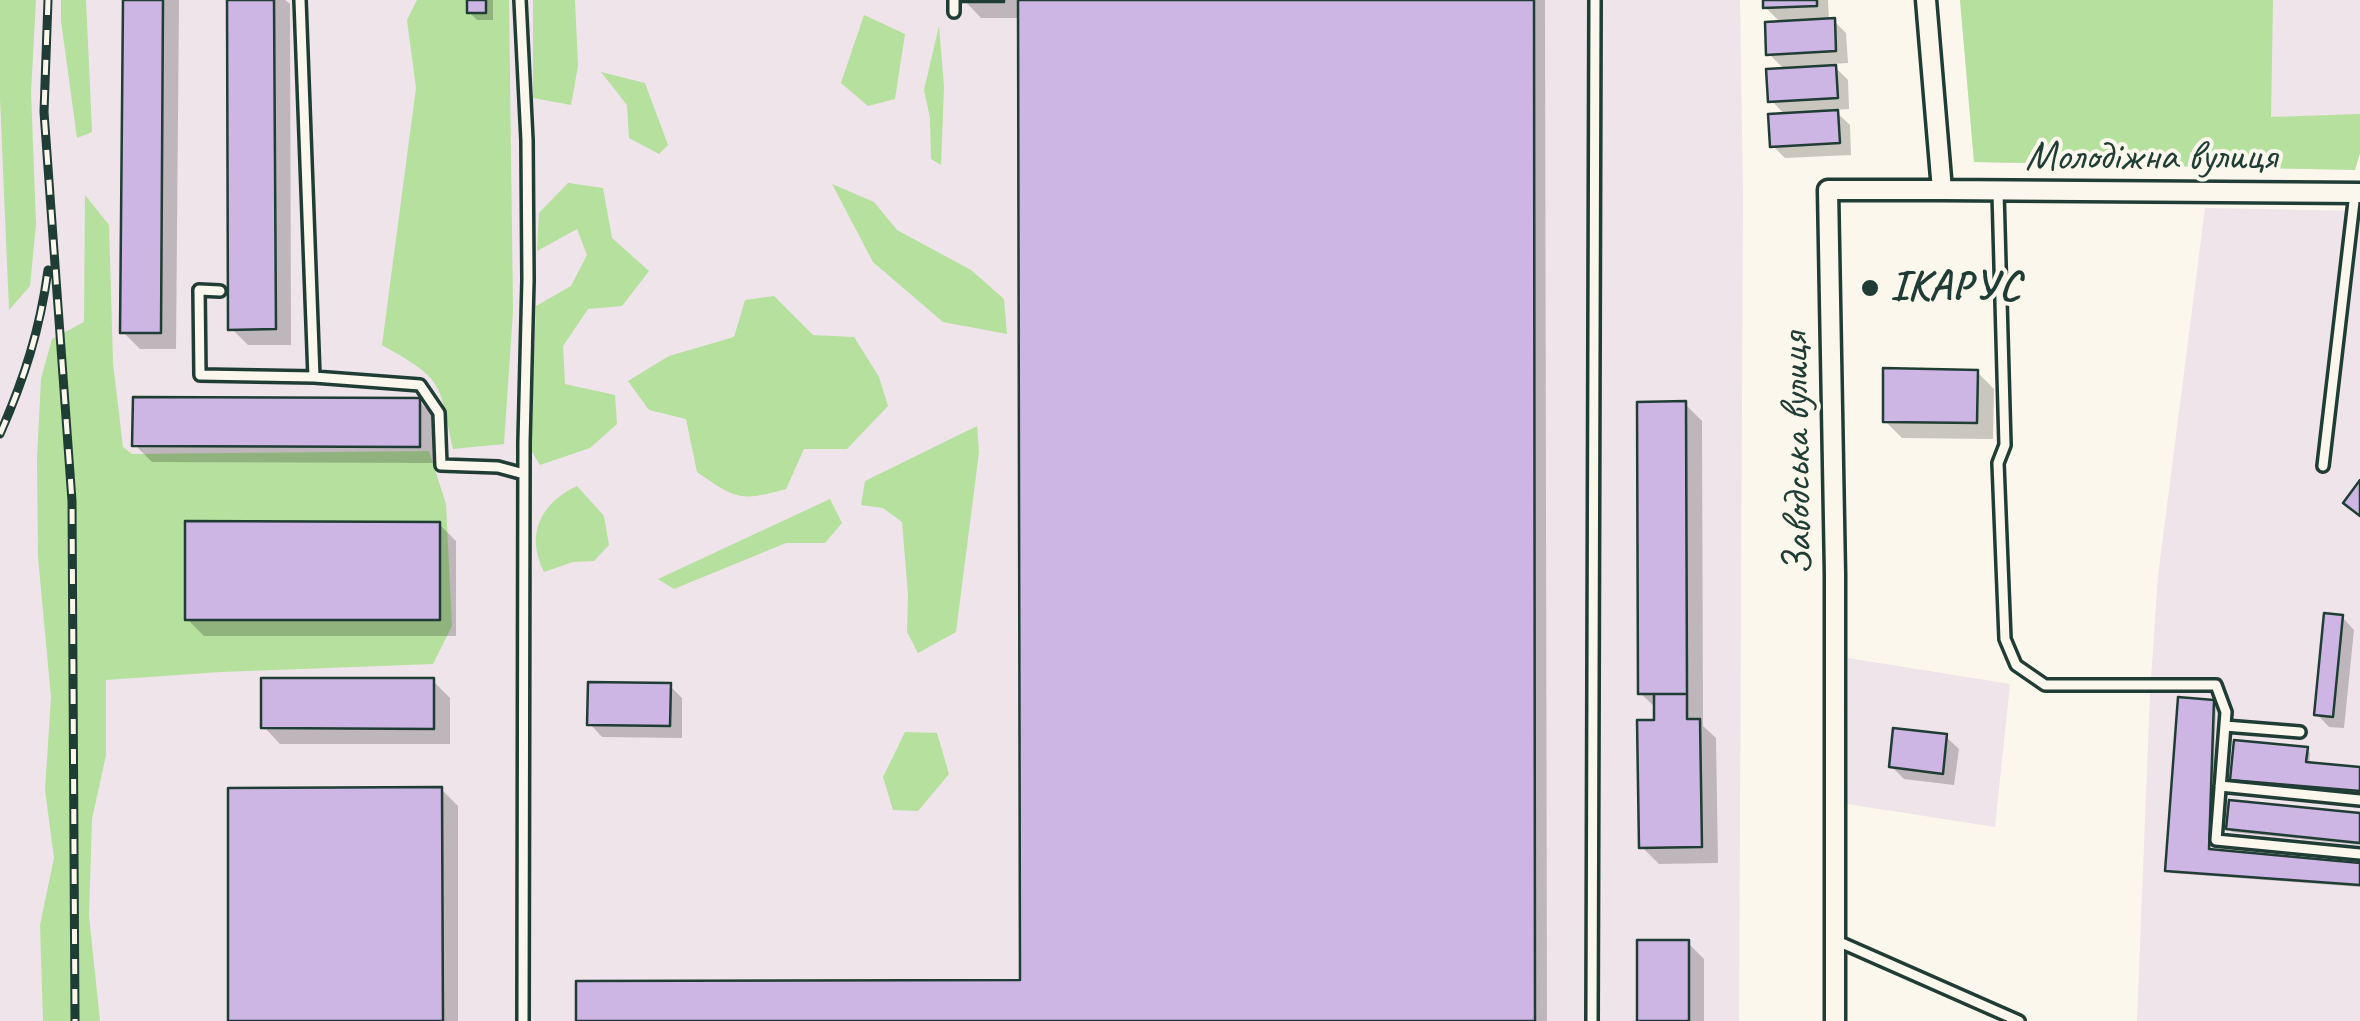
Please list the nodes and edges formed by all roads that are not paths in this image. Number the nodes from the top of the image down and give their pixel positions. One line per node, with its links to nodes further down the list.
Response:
1 (300, 0): 9 (lane)
2 (520, 0): 11 (lane)
3 (1595, 0): 19 (lane)
4 (1926, 0): 5 (street)
5 (1942, 190): 6 (street, Молодіжна вулиця); 17 (street, Заводська вулиця)
6 (1998, 192): 7 (street, Молодіжна вулиця); 12 (lane)
7 (2358, 193): 10 (lane)
8 (220, 291): 9 (lane)
9 (314, 377): 11 (lane)
10 (2323, 466)
11 (524, 474): 18 (lane)
12 (2225, 726): 13 (lane); 14 (lane)
13 (2300, 732)
14 (2220, 786): 15 (lane); 16 (lane)
15 (2360, 800)
16 (2360, 854)
17 (1835, 940): 20 (street, Заводська вулиця); 21 (lane)
18 (523, 1021)
19 (1592, 1021)
20 (1836, 1021)
21 (2019, 1021)

